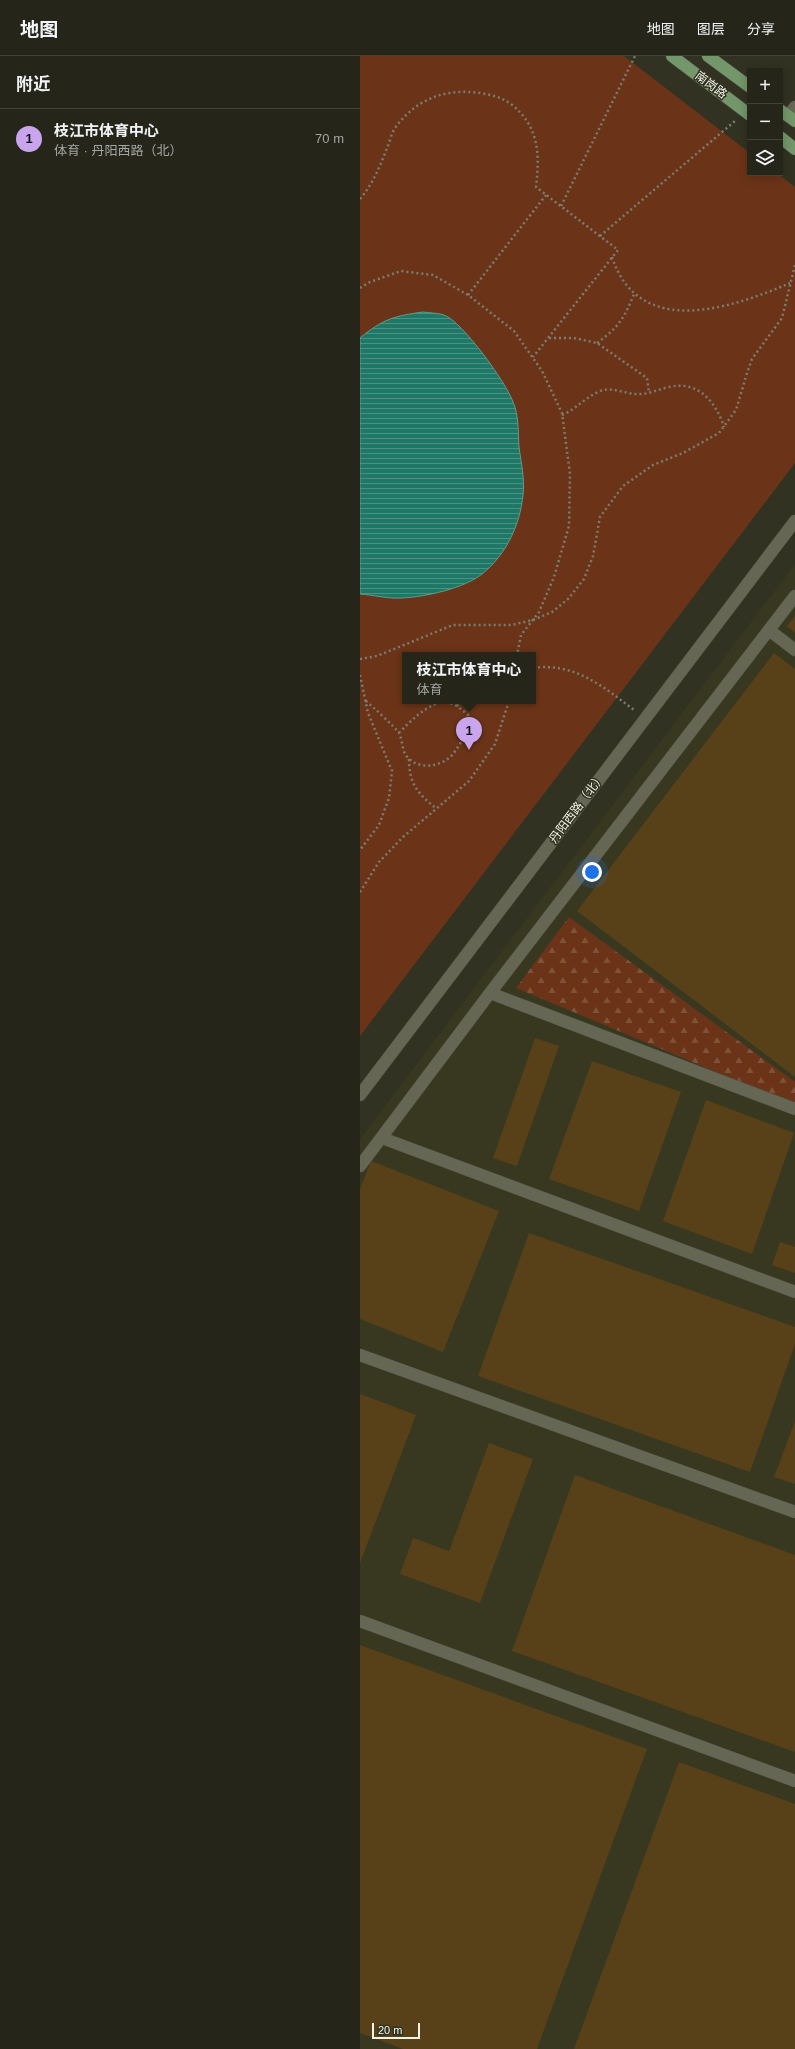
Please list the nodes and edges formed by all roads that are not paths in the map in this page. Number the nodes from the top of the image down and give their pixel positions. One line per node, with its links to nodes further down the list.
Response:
1 (672, 56): 4 (main road, 南岗路)
2 (708, 56): 3 (main road, 南岗路)
3 (747, 86)
4 (747, 112)
5 (783, 139): 6 (main road)
6 (795, 149)
7 (795, 521): 12 (street, 丹阳西路（北）)
8 (795, 596): 9 (street)
9 (769, 630): 10 (street); 11 (street)
10 (795, 650)
11 (490, 993): 13 (street); 14 (street)
12 (360, 1095)
13 (795, 1109)
14 (382, 1138): 15 (street); 16 (street)
15 (360, 1166)
16 (795, 1292)
17 (360, 1355): 18 (street)
18 (795, 1512)
19 (360, 1621): 20 (street)
20 (795, 1780)

